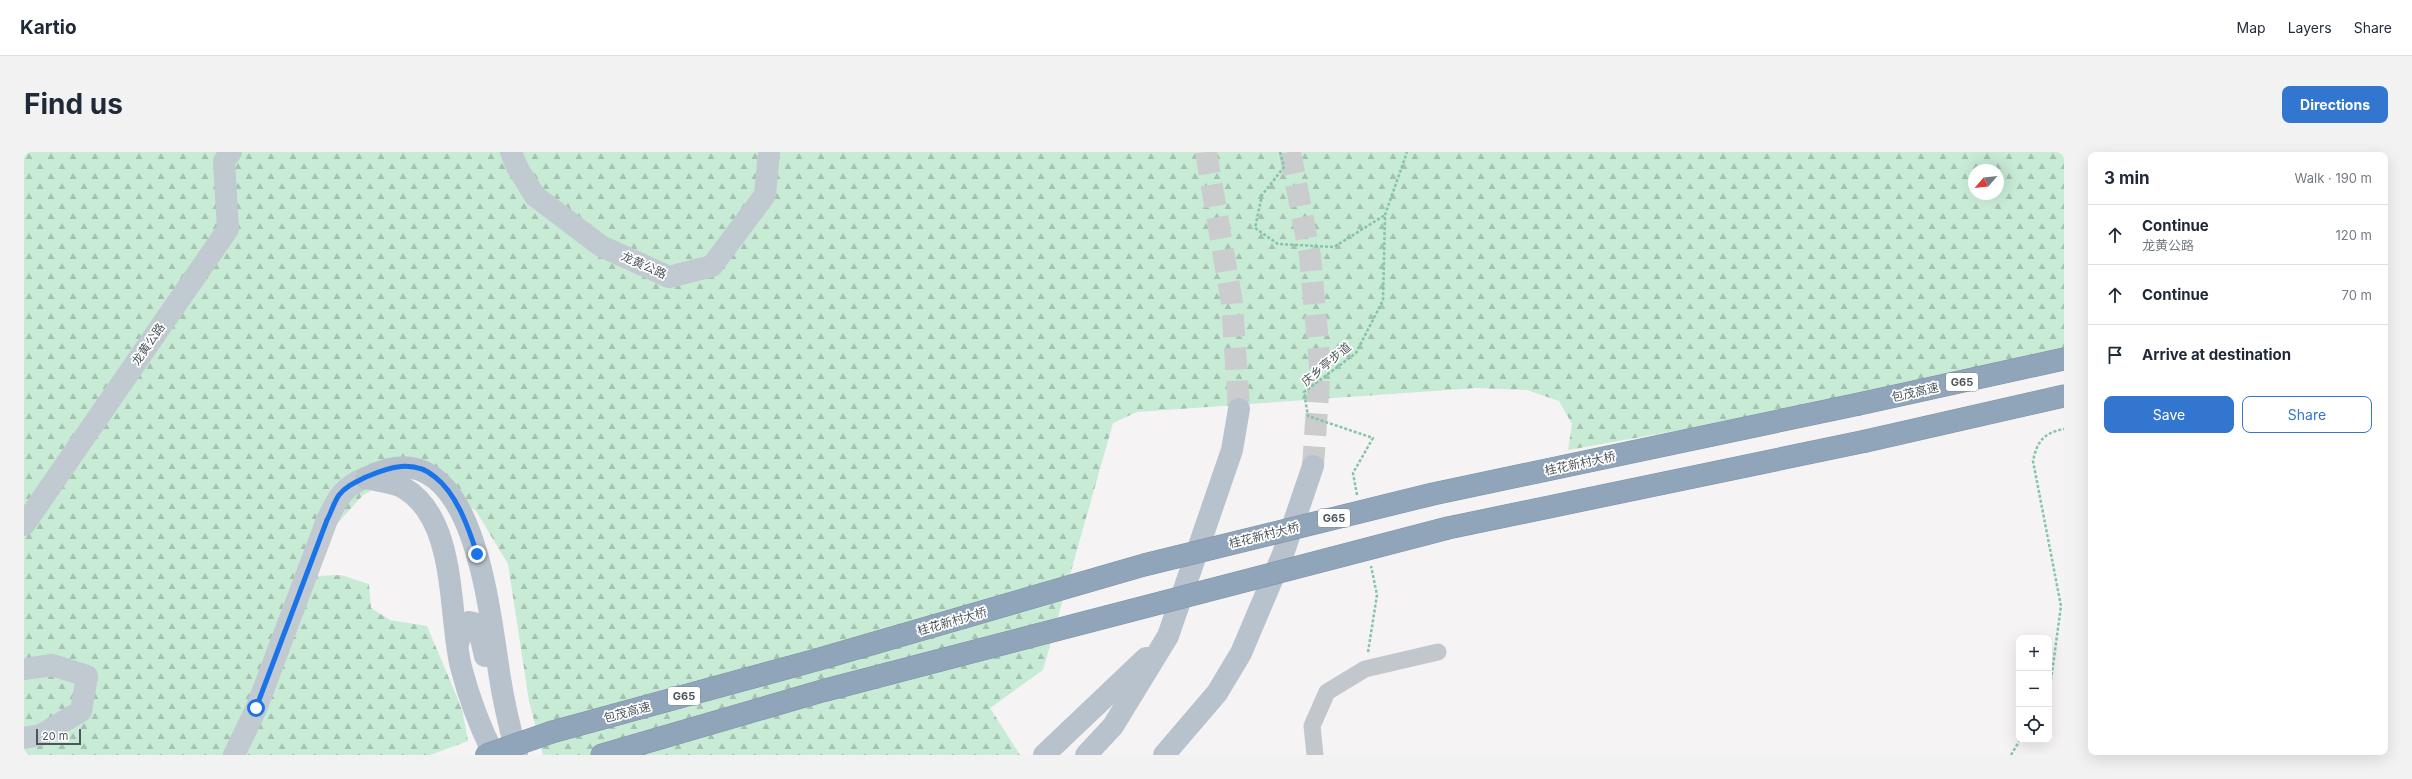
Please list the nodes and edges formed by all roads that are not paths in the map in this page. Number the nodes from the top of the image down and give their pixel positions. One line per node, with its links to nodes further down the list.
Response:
1 (231, 152): 10 (main road, 龙黄公路)
2 (511, 152): 3 (main road, 龙黄公路)
3 (769, 152)
4 (2064, 359): 6 (highway, 包茂高速 / G65)
5 (2064, 396): 16 (highway, bridge)
6 (1859, 404): 14 (highway, 桂花新村大桥 / G65, bridge)
7 (1239, 409): 11 (main road, bridge)
8 (1313, 466): 27 (main road, bridge)
9 (366, 478): 12 (main road); 17 (main road); 19 (main road)
10 (24, 525)
11 (1168, 636): 25 (main road); 26 (main road)
12 (458, 644): 17 (main road); 21 (main road)
13 (1438, 652): 28 (street)
14 (816, 660): 20 (highway, 包茂高速 / G65, bridge)
15 (24, 669): 18 (main road)
16 (748, 714): 23 (highway); 24 (highway)
17 (511, 731): 22 (main road)
18 (24, 738)
19 (234, 755)
20 (486, 755)
21 (494, 755)
22 (517, 755)
23 (602, 755)
24 (659, 755)
25 (1044, 755)
26 (1086, 755)
27 (1164, 755)
28 (1315, 755)

